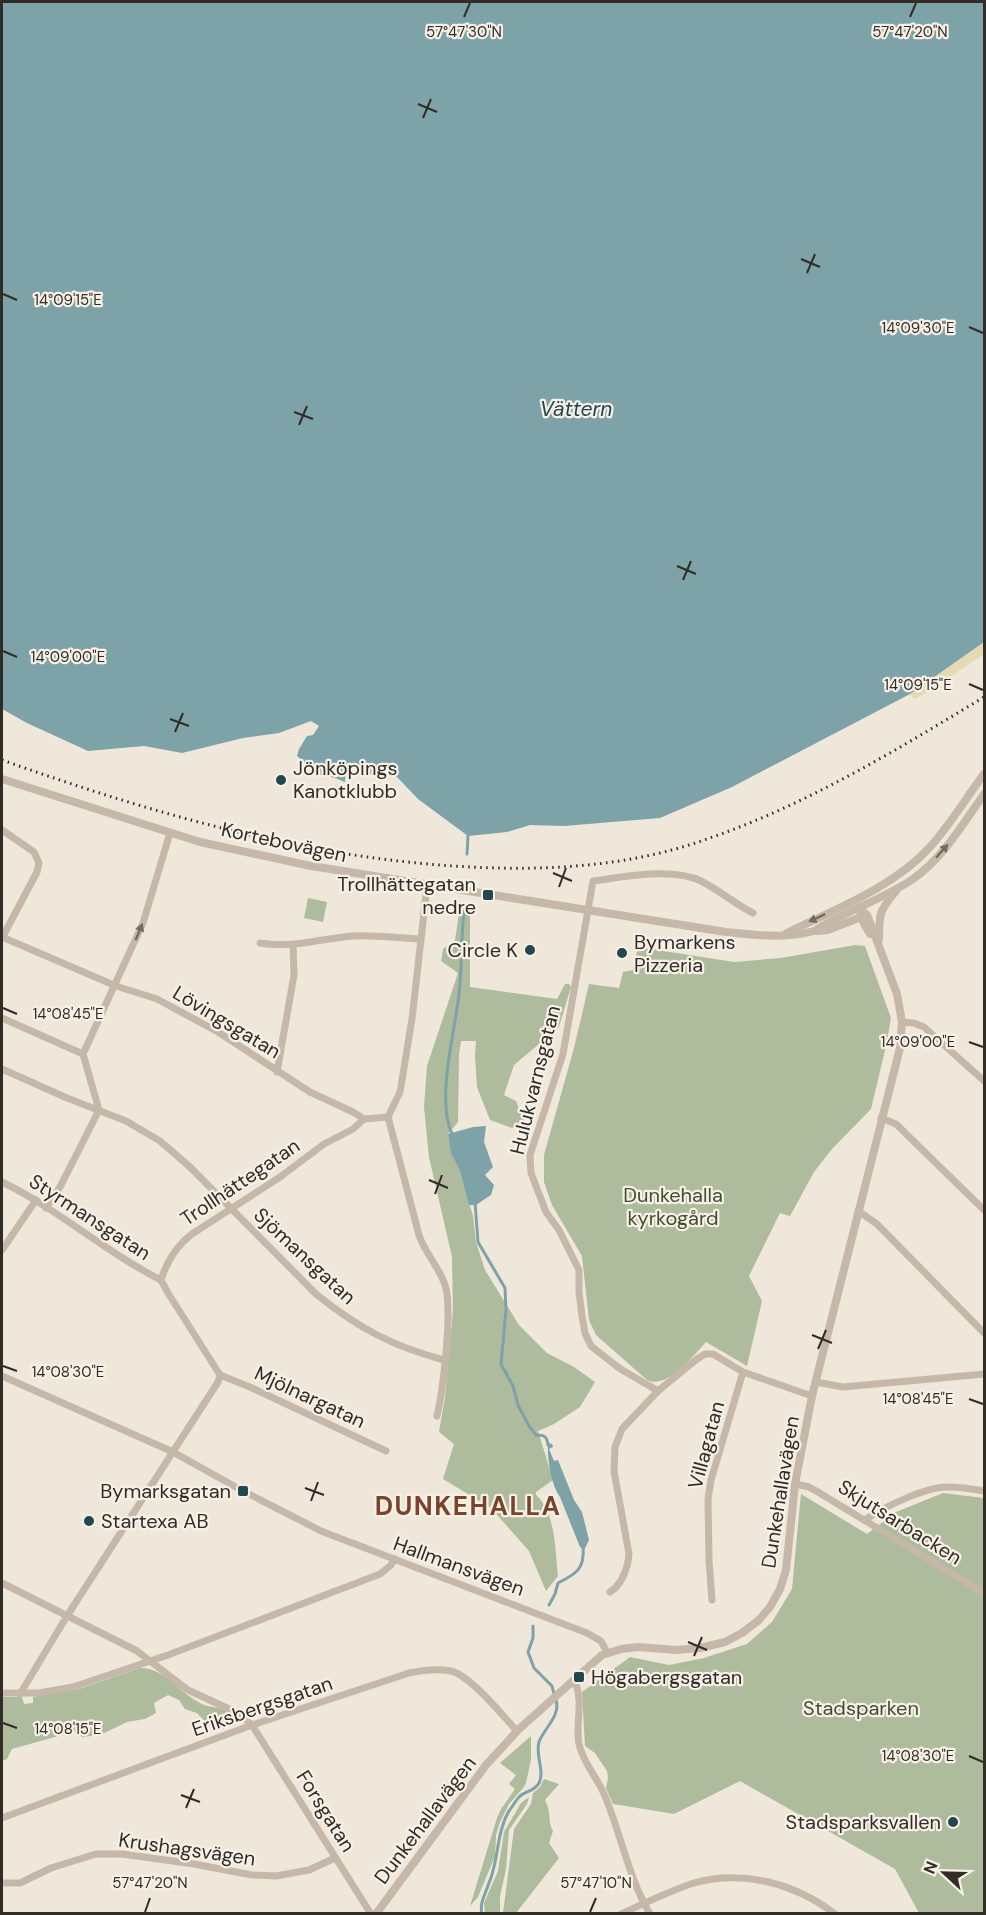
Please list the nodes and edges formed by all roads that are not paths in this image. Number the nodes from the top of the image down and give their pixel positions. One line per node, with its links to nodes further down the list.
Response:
1 (984, 774): 8 (street, Kortebovägen)
2 (2, 779): 5 (street, Kortebovägen)
3 (984, 794): 7 (street, Kortebovägen, one-way to 3)
4 (2, 830): 11 (street)
5 (170, 833): 6 (street, Kortebovägen); 18 (street, one-way to 5)
6 (427, 886): 9 (street, Kortebovägen); 14 (street)
7 (898, 889): 8 (street, Kortebovägen); 17 (street)
8 (860, 908): 12 (street, Kortebovägen, one-way to 12); 12 (street, Kortebovägen); 17 (street, Dunkehallavägen)
9 (589, 909): 10 (street, Hulukvarnsgatan); 12 (street, Kortebovägen); 44 (street, Hulukvarnsgatan)
10 (753, 914)
11 (4, 925): 13 (street)
12 (782, 935)
13 (2, 938): 18 (street, Lövingsgatan)
14 (420, 939): 16 (street); 26 (street)
15 (260, 943): 16 (street)
16 (293, 945): 23 (street)
17 (879, 947): 20 (street, Dunkehallavägen)
18 (116, 986): 21 (street); 23 (street, Lövingsgatan)
19 (2, 1018): 21 (street)
20 (902, 1022): 24 (street); 27 (street, Dunkehallavägen)
21 (83, 1054): 25 (street)
22 (2, 1069): 25 (street, Sjömansgatan)
23 (277, 1072): 28 (street, Lövingsgatan)
24 (984, 1080)
25 (99, 1110): 31 (street); 32 (street, Sjömansgatan)
26 (388, 1117): 28 (street, Trollhättegatan); 38 (street)
27 (881, 1118): 33 (street); 34 (street, Dunkehallavägen)
28 (364, 1119): 32 (street, Trollhättegatan)
29 (2, 1182): 30 (street, Styrmansgatan)
30 (36, 1200): 31 (street, Styrmansgatan); 35 (street)
31 (46, 1208): 36 (street, Styrmansgatan)
32 (231, 1209): 36 (street, Trollhättegatan); 38 (street, Sjömansgatan)
33 (984, 1210)
34 (858, 1211): 37 (street); 43 (street, Dunkehallavägen)
35 (2, 1250)
36 (161, 1280): 41 (street)
37 (984, 1334)
38 (444, 1360): 46 (street)
39 (743, 1372): 44 (street); 45 (street); 56 (street, Villagatan)
40 (984, 1374): 43 (street)
41 (220, 1375): 47 (street, Mjölnargatan); 48 (street)
42 (2, 1376): 48 (street, Hallmansvägen)
43 (816, 1382): 45 (street, Dunkehallavägen)
44 (658, 1391): 54 (street)
45 (812, 1396): 49 (street, Dunkehallavägen)
46 (437, 1416)
47 (386, 1450)
48 (173, 1452): 52 (street, Hallmansvägen); 57 (street)
49 (795, 1485): 51 (street, Skjutsarbacken); 58 (street, Dunkehallavägen)
50 (984, 1491): 51 (street)
51 (866, 1520): 55 (street, Skjutsarbacken)
52 (394, 1559): 58 (street, Hallmansvägen); 59 (street)
53 (2, 1583): 57 (street)
54 (610, 1592)
55 (984, 1593)
56 (712, 1600)
57 (67, 1616): 59 (street); 62 (street)
58 (608, 1652): 60 (street, Dunkehallavägen)
59 (151, 1661): 62 (street); 63 (street)
60 (575, 1681): 64 (street, Dunkehallavägen); 68 (street)
61 (2, 1693): 62 (street)
62 (20, 1694)
63 (252, 1725): 64 (street, Eriksbergsgatan); 65 (street, Eriksbergsgatan); 66 (street, Forsgatan)
64 (517, 1731): 70 (street, Dunkehallavägen)
65 (2, 1818)
66 (335, 1858): 67 (street, Krushagsvägen); 69 (street, Forsgatan)
67 (2, 1883)
68 (644, 1903): 71 (street); 72 (street); 73 (street)
69 (371, 1914)
70 (376, 1914)
71 (621, 1914)
72 (651, 1914)
73 (835, 1914)

